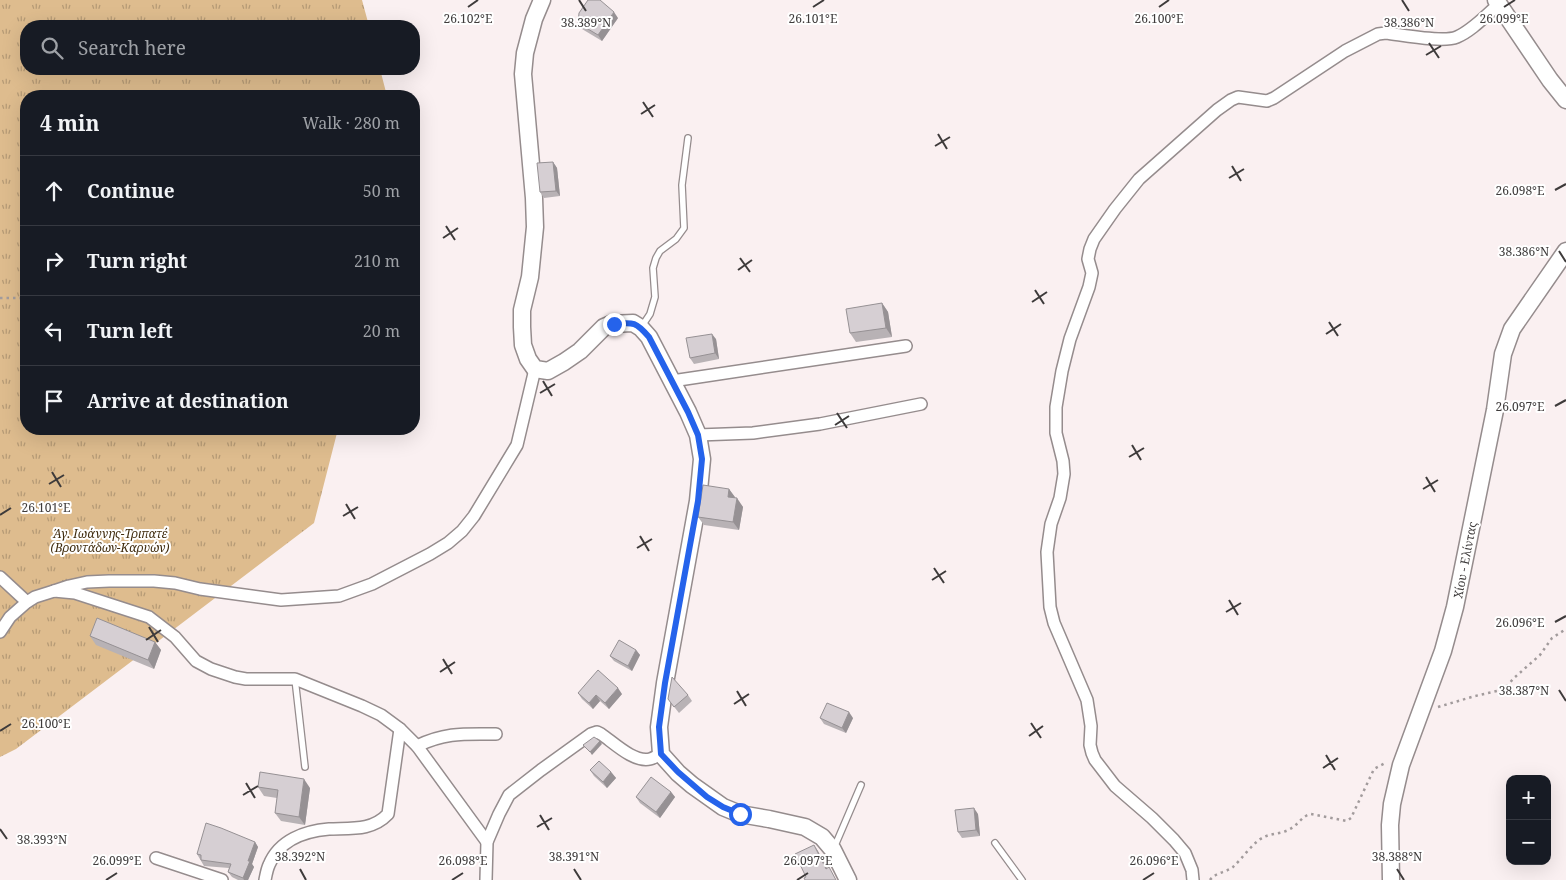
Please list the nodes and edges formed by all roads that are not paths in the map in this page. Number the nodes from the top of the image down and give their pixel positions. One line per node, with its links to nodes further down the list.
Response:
1 (542, 0): 8 (street)
2 (1497, 2): 3 (street); 32 (street)
3 (1566, 100)
4 (688, 138): 6 (lane)
5 (1566, 251): 33 (street, Χίου - Ελίντας)
6 (641, 328): 8 (street); 9 (street)
7 (906, 346): 9 (street)
8 (535, 369): 13 (street)
9 (672, 381): 11 (street)
10 (921, 404): 11 (street)
11 (698, 435): 20 (street)
12 (0, 578): 14 (street)
13 (54, 591): 14 (street); 16 (street)
14 (26, 602): 15 (street)
15 (0, 632)
16 (295, 679): 17 (street); 21 (lane)
17 (400, 729): 19 (street); 28 (street)
18 (496, 734): 19 (street)
19 (417, 746): 23 (street)
20 (661, 754): 23 (street); 25 (street)
21 (306, 767)
22 (861, 785): 25 (lane)
23 (487, 842): 29 (street)
24 (995, 843): 31 (lane)
25 (833, 850): 30 (street)
26 (156, 858): 27 (street)
27 (222, 880)
28 (265, 880)
29 (486, 880)
30 (848, 880)
31 (1022, 880)
32 (1194, 880)
33 (1391, 880)

